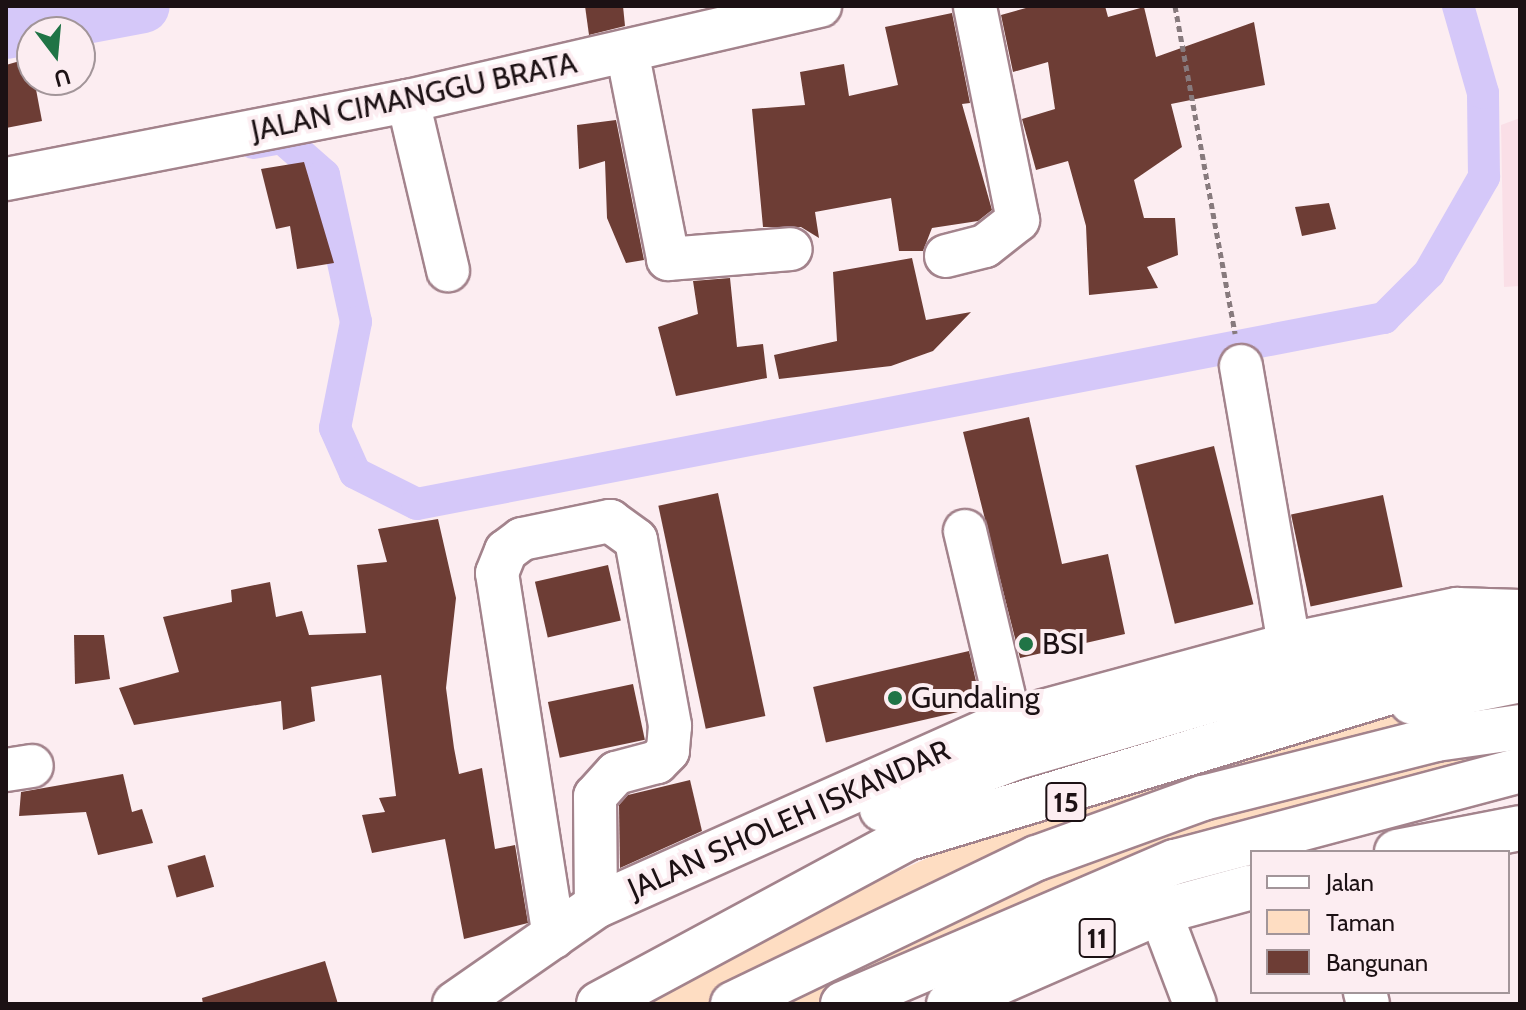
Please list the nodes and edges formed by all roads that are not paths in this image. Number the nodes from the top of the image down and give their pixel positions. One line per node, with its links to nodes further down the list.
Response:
1 (820, 6): 3 (street, JALAN CIMANGGU BRATA)
2 (975, 6): 7 (street)
3 (627, 51): 4 (street, JALAN CIMANGGU BRATA); 6 (street)
4 (408, 101): 5 (street, JALAN CIMANGGU BRATA); 8 (street)
5 (6, 179)
6 (791, 249)
7 (946, 256)
8 (448, 270)
9 (1239, 353): 13 (street)
10 (965, 531): 16 (street)
11 (1520, 612): 13 (highway, JALAN SHOLEH ISKANDAR)
12 (1520, 643): 27 (highway)
13 (1289, 645): 16 (highway, JALAN SHOLEH ISKANDAR)
14 (1520, 664): 28 (highway)
15 (1520, 680): 29 (highway, 15)
16 (1010, 721): 23 (highway, JALAN SHOLEH ISKANDAR)
17 (1520, 727): 30 (highway, 15)
18 (1513, 796): 19 (highway); 20 (highway); 31 (highway)
19 (1284, 850)
20 (1401, 850)
21 (1250, 860): 32 (highway)
22 (1250, 888): 24 (highway, 11)
23 (596, 906): 25 (highway, JALAN SHOLEH ISKANDAR); 25 (street)
24 (1160, 912): 33 (highway, 11); 34 (street)
25 (554, 937): 26 (highway, JALAN SHOLEH ISKANDAR)
26 (455, 1004)
27 (494, 1004)
28 (599, 1004)
29 (642, 1004)
30 (733, 1004)
31 (843, 1004)
32 (879, 1004)
33 (949, 1004)
34 (1195, 1004)

